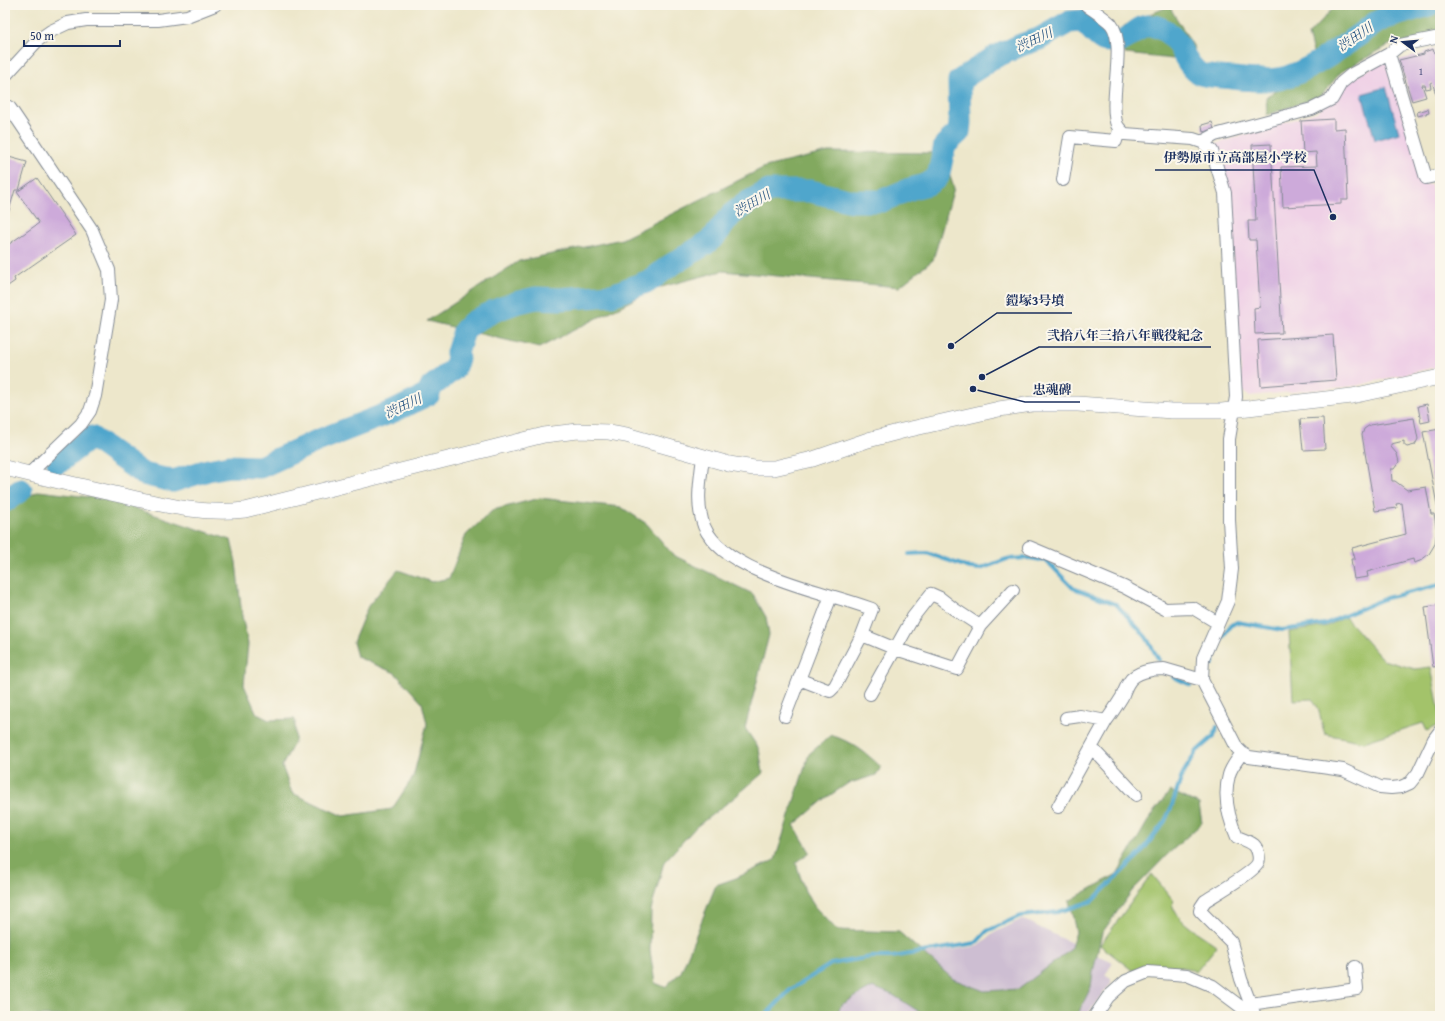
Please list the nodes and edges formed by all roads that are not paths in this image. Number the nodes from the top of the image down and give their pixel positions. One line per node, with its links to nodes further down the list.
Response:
1 (215, 5): 5 (street)
2 (1086, 5): 7 (street)
3 (1440, 37): 4 (street)
4 (1389, 54): 8 (street); 9 (street)
5 (5, 76)
6 (5, 104): 15 (street)
7 (1119, 130): 8 (street); 10 (street)
8 (1202, 142): 12 (street)
9 (1440, 175)
10 (1063, 180)
11 (1440, 377): 12 (street)
12 (1234, 410): 13 (street); 19 (street)
13 (703, 456): 15 (street); 18 (street)
14 (5, 468): 15 (street)
15 (29, 474)
16 (1029, 547): 19 (street)
17 (1013, 590): 20 (street)
18 (831, 596): 21 (street); 23 (street)
19 (1218, 624): 24 (street)
20 (980, 626): 22 (street); 22 (street)
21 (862, 635): 22 (street); 23 (street)
22 (896, 649): 25 (street)
23 (799, 679): 26 (street)
24 (1202, 680): 28 (street); 31 (street)
25 (870, 694)
26 (785, 716)
27 (1066, 718): 28 (street)
28 (1106, 721): 30 (street)
29 (1440, 731): 31 (street)
30 (1092, 748): 32 (street); 33 (street)
31 (1242, 753): 35 (street)
32 (1136, 795)
33 (1058, 807)
34 (1355, 967): 35 (street)
35 (1250, 1004): 37 (street)
36 (1095, 1016): 37 (street)
37 (1254, 1016)

